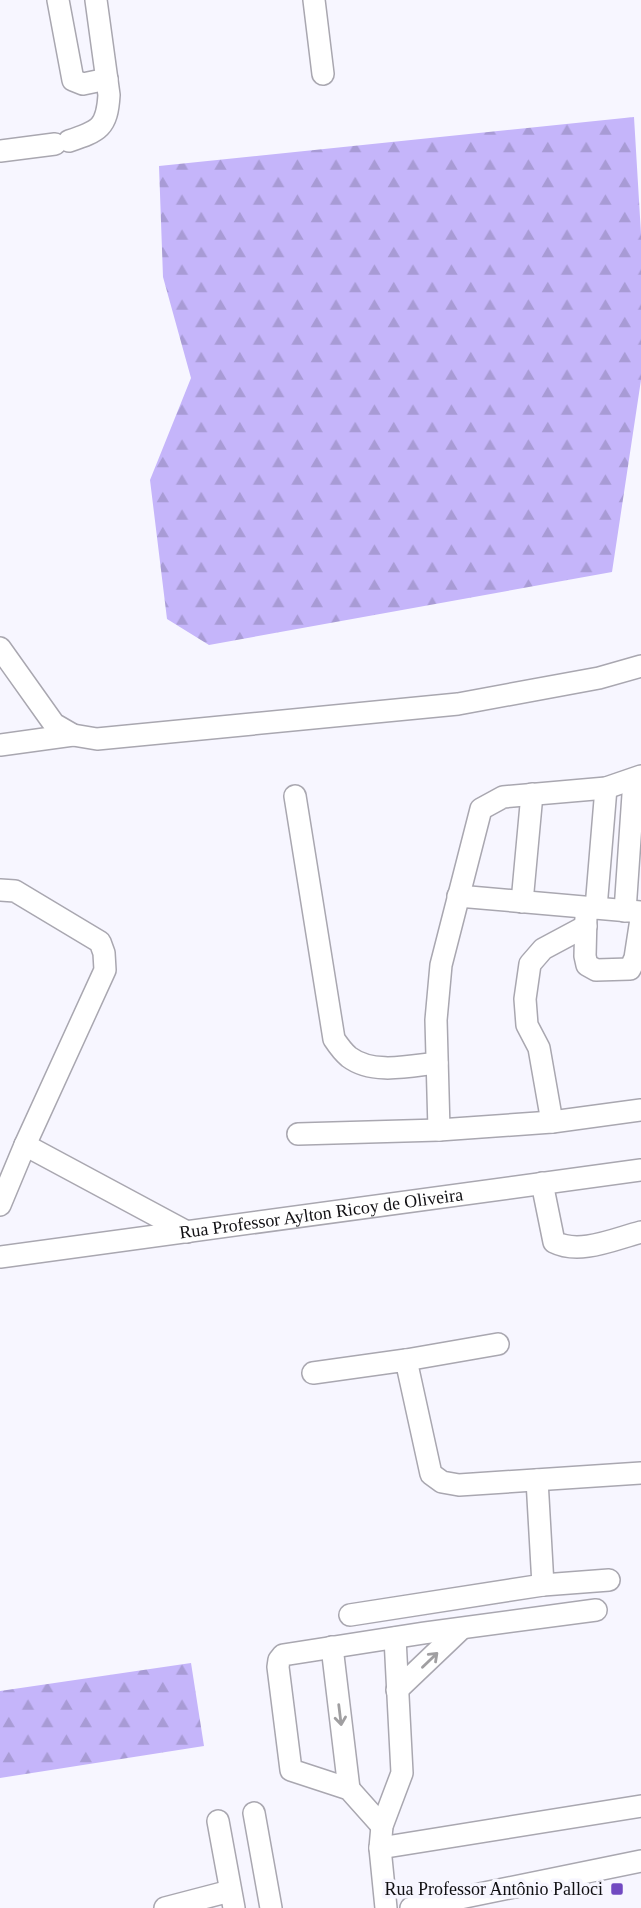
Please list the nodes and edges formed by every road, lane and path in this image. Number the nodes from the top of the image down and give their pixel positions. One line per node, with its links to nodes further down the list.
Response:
1 (58, 0): 5 (street)
2 (96, 0): 5 (street)
3 (314, 0): 4 (street)
4 (323, 74)
5 (107, 79): 6 (street)
6 (0, 151)
7 (0, 648): 9 (street)
8 (641, 666): 9 (street)
9 (73, 735): 10 (street)
10 (0, 745)
11 (637, 778): 12 (street); 19 (street)
12 (606, 788): 13 (street); 18 (street)
13 (532, 794): 16 (street); 17 (street)
14 (295, 796): 20 (street)
15 (0, 890): 25 (street)
16 (458, 896): 17 (street); 20 (street)
17 (522, 902): 18 (street)
18 (590, 914): 19 (street); 19 (street); 22 (street)
19 (636, 914)
20 (437, 1063): 23 (street)
21 (641, 1110): 22 (street)
22 (552, 1122): 23 (street)
23 (439, 1130): 24 (street)
24 (298, 1134)
25 (25, 1145): 28 (street); 29 (street)
26 (641, 1170): 27 (street, Rua Professor Aylton Ricoy de Oliveira)
27 (542, 1183): 29 (street, Rua Professor Aylton Ricoy de Oliveira); 30 (street)
28 (0, 1205)
29 (187, 1232): 31 (street, Rua Professor Aylton Ricoy de Oliveira)
30 (641, 1232)
31 (0, 1257)
32 (498, 1344): 33 (street)
33 (406, 1360): 34 (street); 36 (street)
34 (313, 1373)
35 (641, 1473): 36 (street)
36 (537, 1480): 38 (street)
37 (609, 1580): 38 (street)
38 (543, 1585): 40 (street)
39 (596, 1610): 41 (street)
40 (350, 1615)
41 (461, 1629): 42 (street); 44 (street, one-way to 41)
42 (396, 1638): 43 (street); 44 (street)
43 (332, 1647): 45 (street, one-way to 45); 45 (street)
44 (397, 1690): 49 (street)
45 (349, 1789): 49 (street)
46 (641, 1806): 50 (street)
47 (254, 1813): 54 (street)
48 (218, 1821): 52 (street)
49 (382, 1826): 50 (street)
50 (380, 1848): 55 (street)
51 (641, 1861): 56 (street)
52 (232, 1900): 53 (street)
53 (165, 1908)
54 (271, 1908)
55 (386, 1908)
56 (411, 1908)

